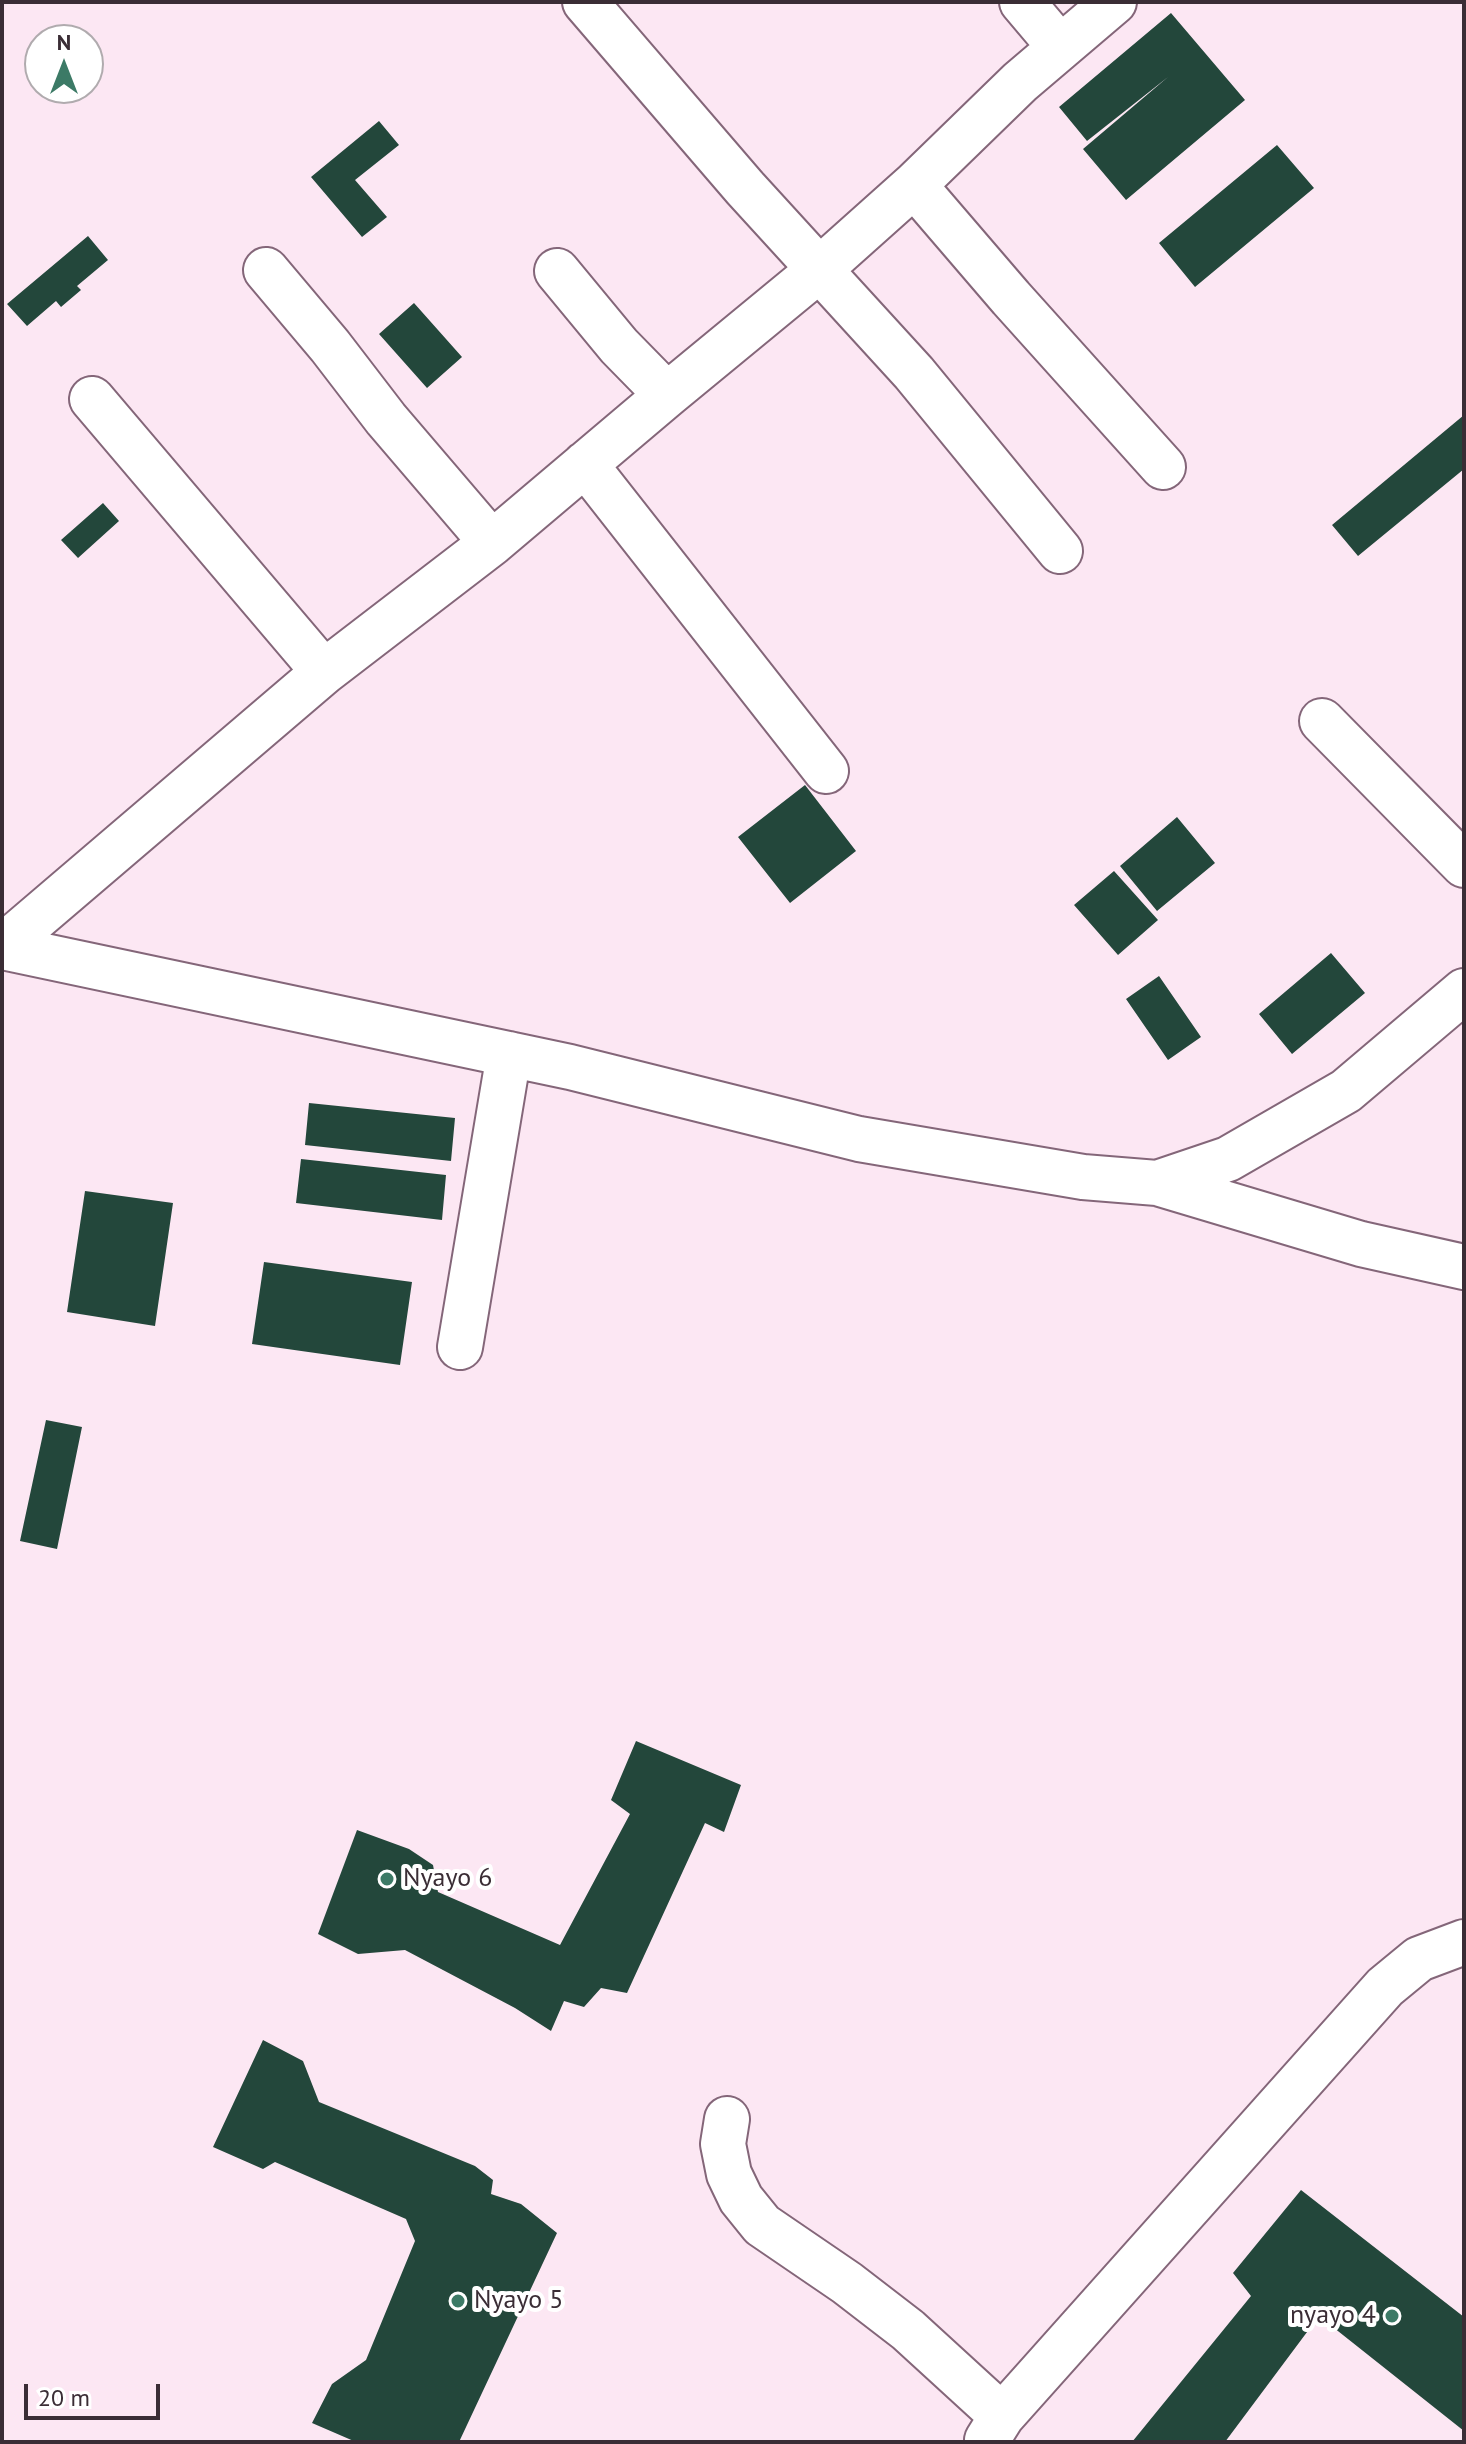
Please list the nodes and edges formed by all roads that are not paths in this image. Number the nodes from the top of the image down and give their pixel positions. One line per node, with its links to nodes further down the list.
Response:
1 (585, 2): 6 (street)
2 (1022, 2): 4 (street)
3 (1114, 2): 4 (street)
4 (1060, 47): 5 (street)
5 (914, 185): 6 (street); 12 (street)
6 (820, 269): 9 (street); 14 (street)
7 (266, 270): 13 (street)
8 (557, 271): 9 (street)
9 (667, 395): 11 (street)
10 (92, 399): 15 (street)
11 (585, 464): 13 (street); 17 (street)
12 (1163, 467)
13 (492, 543): 15 (street)
14 (1060, 551)
15 (324, 672): 19 (street)
16 (1322, 721): 18 (street)
17 (826, 771)
18 (1464, 865)
19 (2, 947): 21 (street)
20 (1464, 991): 22 (street)
21 (509, 1054): 22 (street); 24 (street)
22 (1157, 1183): 23 (street)
23 (1464, 1267)
24 (460, 1347)
25 (1464, 1942): 27 (street)
26 (727, 2119): 27 (street)
27 (994, 2429)

